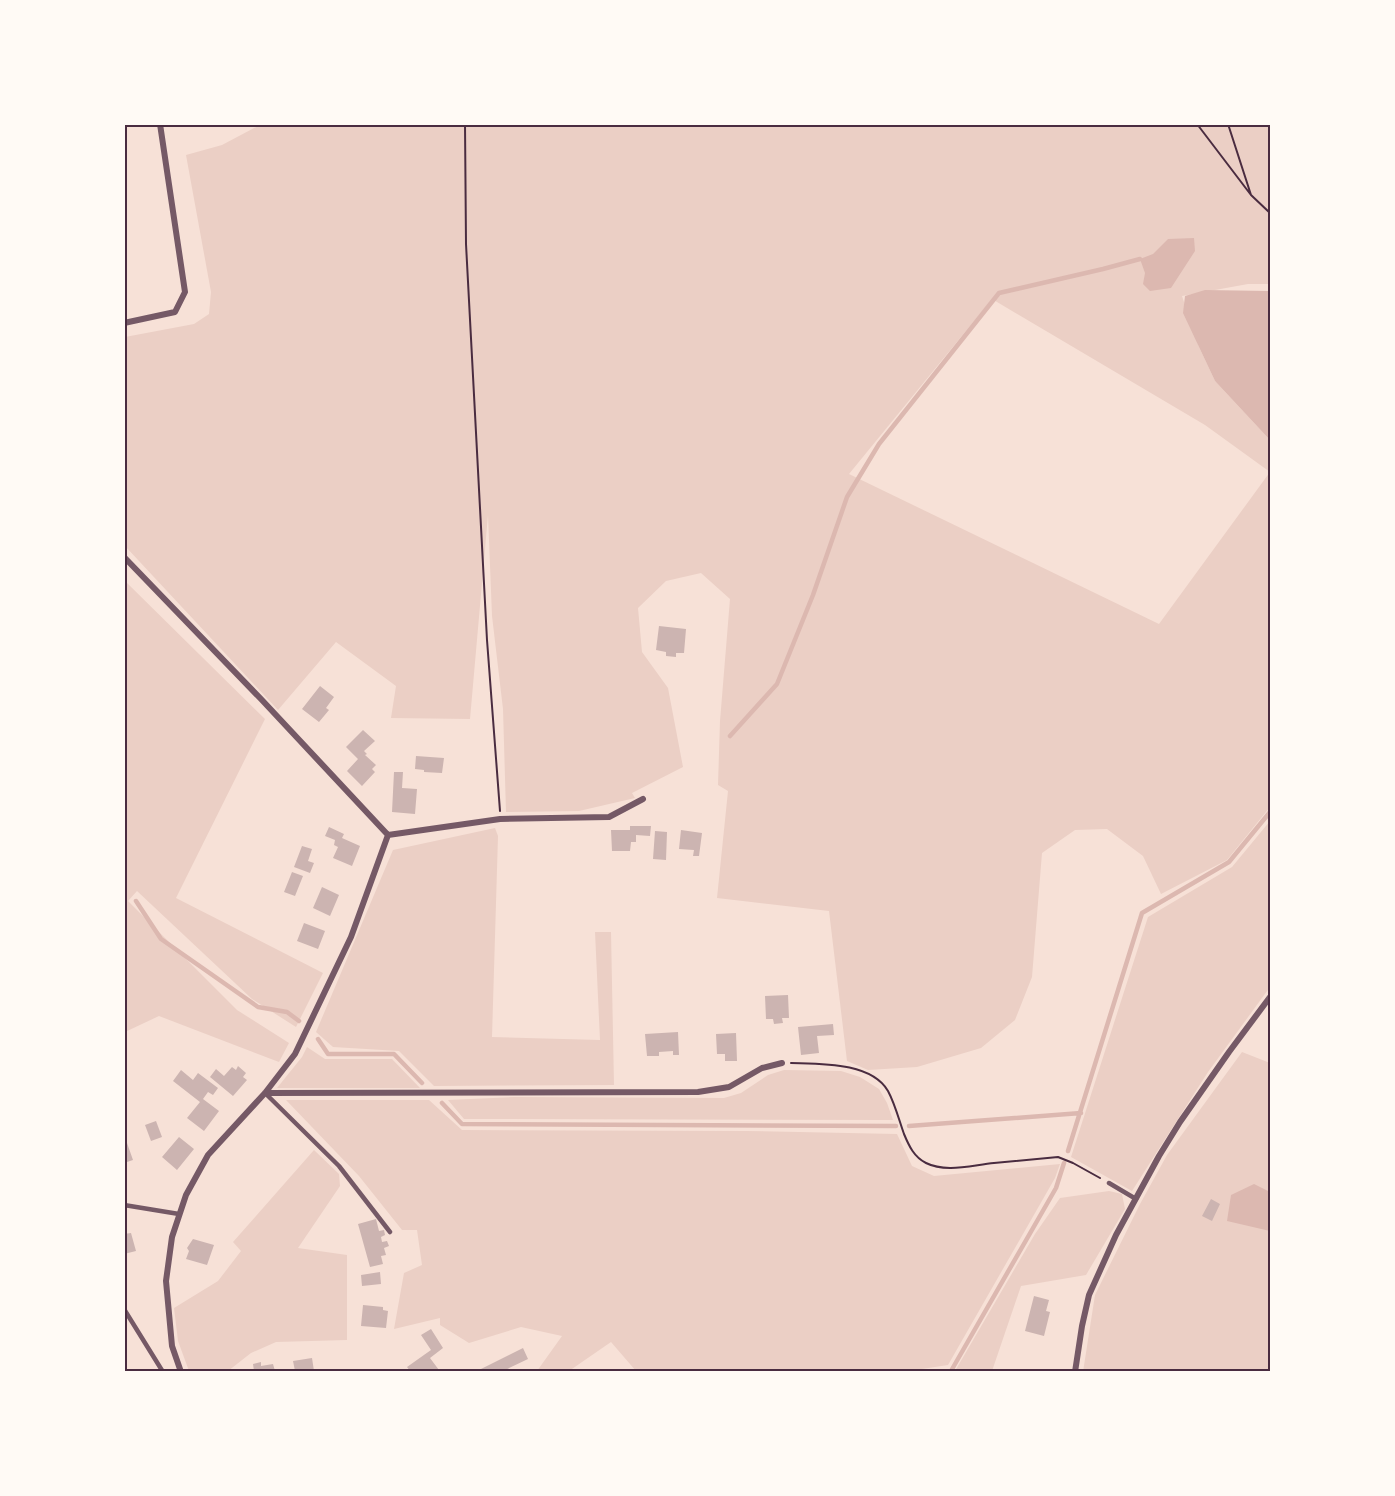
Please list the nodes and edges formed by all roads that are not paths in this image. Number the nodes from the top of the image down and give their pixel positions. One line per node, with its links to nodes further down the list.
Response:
1 (160, 124): 2 (street)
2 (124, 323)
3 (124, 557): 5 (street)
4 (642, 799): 5 (street)
5 (388, 835): 8 (street)
6 (1270, 997): 10 (street)
7 (782, 1063): 8 (street)
8 (265, 1094): 12 (street); 13 (lane)
9 (1109, 1183): 10 (lane)
10 (1136, 1199): 17 (street)
11 (124, 1205): 12 (lane)
12 (179, 1214): 16 (street)
13 (390, 1232)
14 (124, 1309): 15 (lane)
15 (164, 1371)
16 (181, 1371)
17 (1075, 1371)

